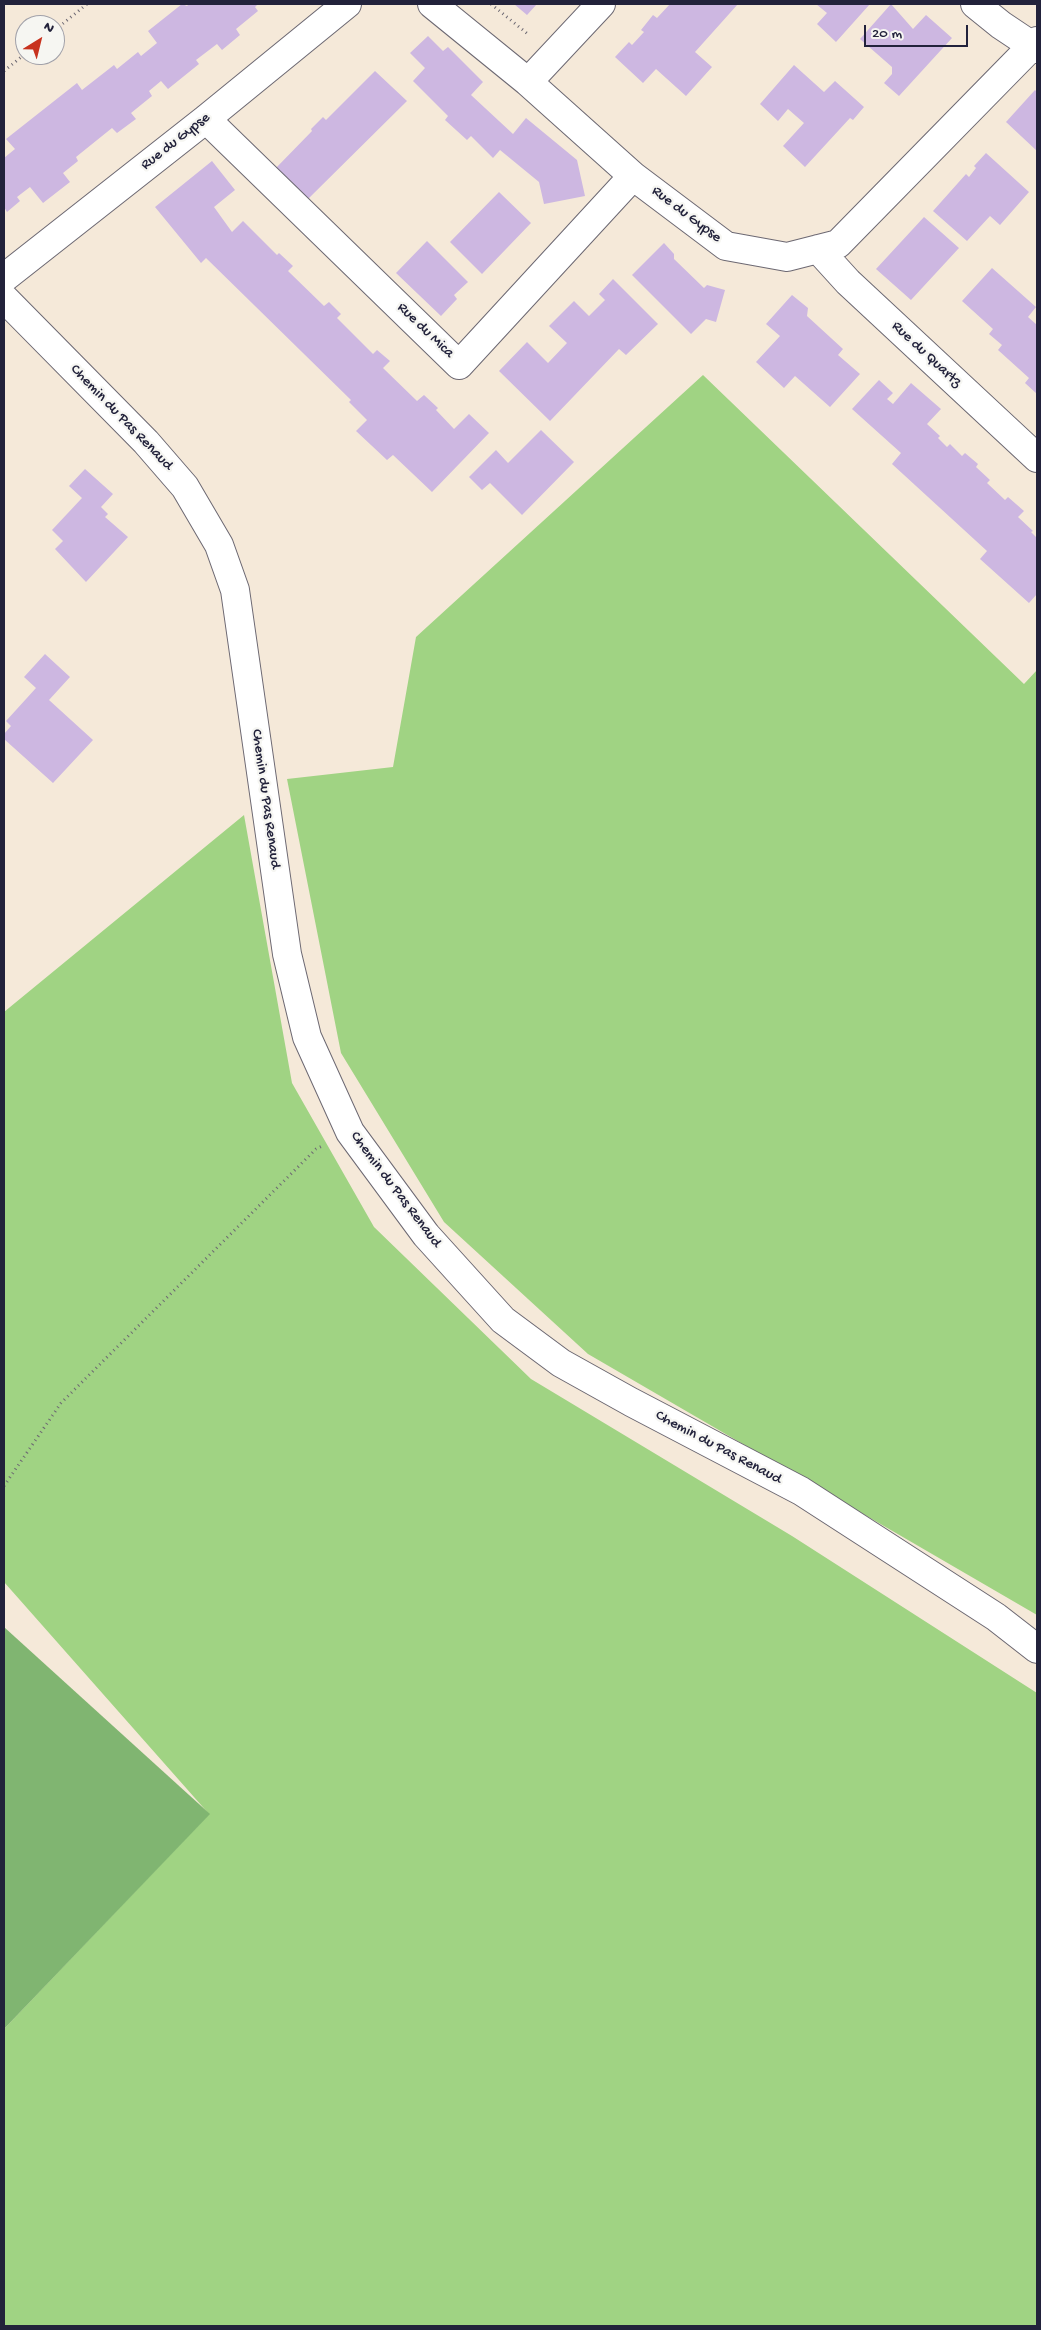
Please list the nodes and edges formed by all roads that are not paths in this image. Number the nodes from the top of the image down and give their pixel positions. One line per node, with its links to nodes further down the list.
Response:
1 (347, 4): 7 (street, Rue du Gypse)
2 (432, 4): 6 (street, Rue du Gypse)
3 (601, 4): 6 (street)
4 (975, 4): 5 (street)
5 (1036, 45): 9 (street, Rue du Gypse)
6 (528, 82): 8 (street, Rue du Gypse)
7 (206, 119): 8 (street, Rue du Mica); 10 (street, Rue du Gypse)
8 (633, 176): 9 (street, Rue du Gypse)
9 (818, 250): 12 (street, Rue du Quartz)
10 (4, 278)
11 (4, 298): 13 (street, Chemin du Pas Renaud)
12 (1037, 458)
13 (1037, 1649)

